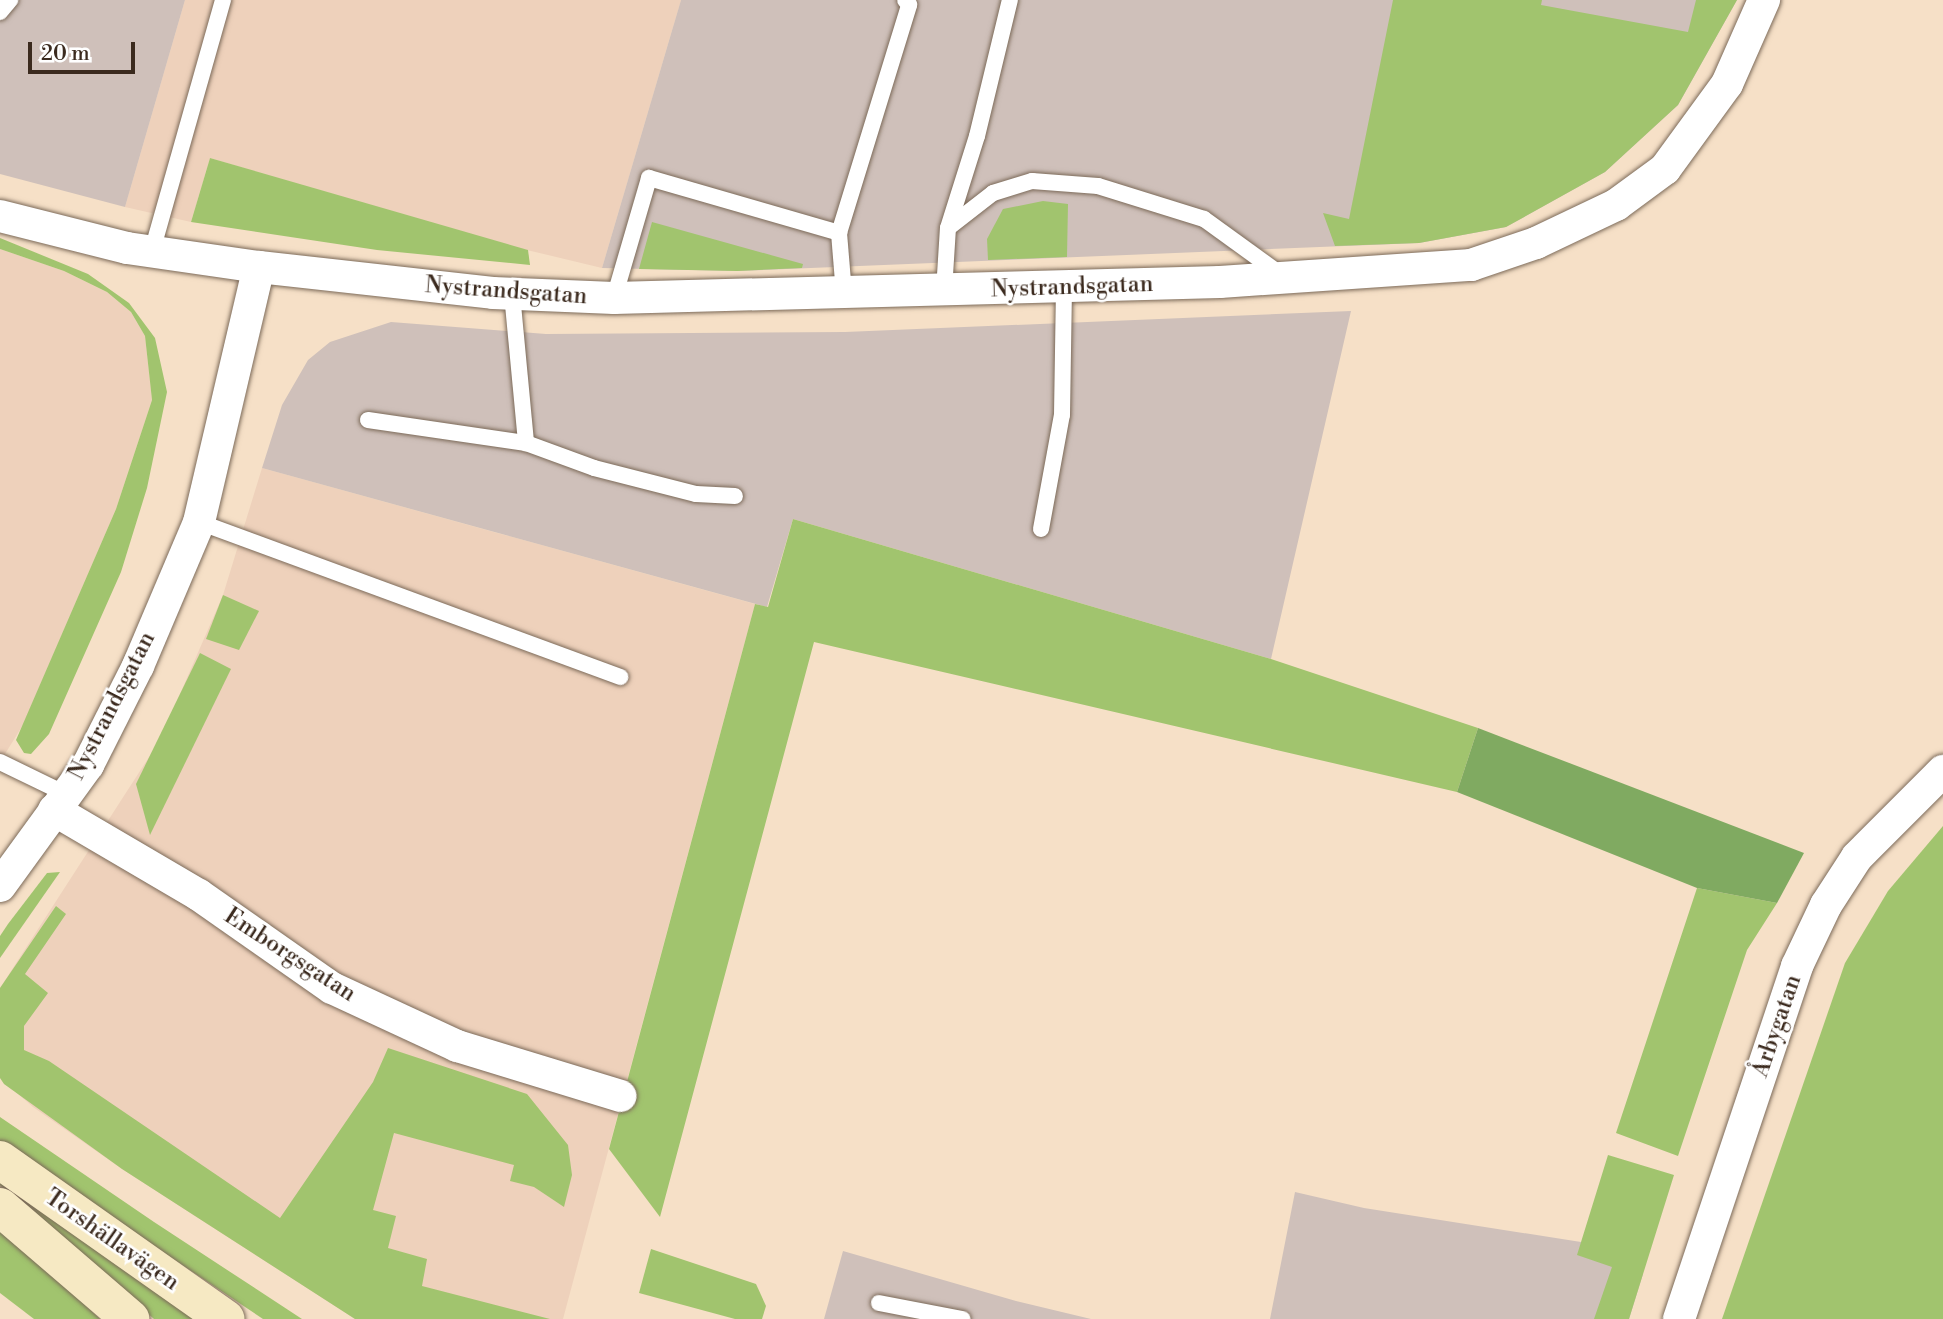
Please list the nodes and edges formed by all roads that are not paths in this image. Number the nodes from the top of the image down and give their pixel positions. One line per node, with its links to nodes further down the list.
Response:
1 (10, 0): 6 (lane)
2 (223, 0): 10 (lane)
3 (905, 0): 9 (lane)
4 (1010, 0): 8 (lane)
5 (1764, 0): 12 (street, Nystrandsgatan)
6 (0, 12)
7 (0, 216): 10 (street, Nystrandsgatan)
8 (948, 228): 12 (lane); 14 (lane)
9 (839, 233): 16 (lane); 17 (lane)
10 (152, 251): 11 (street, Nystrandsgatan)
11 (259, 267): 15 (street, Nystrandsgatan); 21 (street, Nystrandsgatan)
12 (1285, 278): 13 (street, Nystrandsgatan)
13 (1065, 287): 14 (street, Nystrandsgatan); 22 (lane)
14 (944, 291): 16 (street, Nystrandsgatan)
15 (512, 294): 17 (street, Nystrandsgatan); 19 (lane)
16 (844, 294): 17 (street, Nystrandsgatan)
17 (614, 298)
18 (368, 420): 19 (lane)
19 (526, 443): 20 (lane)
20 (735, 496)
21 (199, 522): 23 (lane); 26 (street, Nystrandsgatan)
22 (1041, 529)
23 (620, 677)
24 (0, 762): 26 (lane)
25 (1943, 771): 35 (street, Årbygatan)
26 (60, 802): 27 (street, Nystrandsgatan); 28 (street, Emborgsgatan)
27 (0, 886)
28 (621, 1096)
29 (0, 1160): 33 (main road, Torshällavägen)
30 (0, 1207): 32 (main road, Torshällavägen)
31 (879, 1303): 34 (lane)
32 (130, 1319)
33 (225, 1319)
34 (962, 1319)
35 (1679, 1319)

